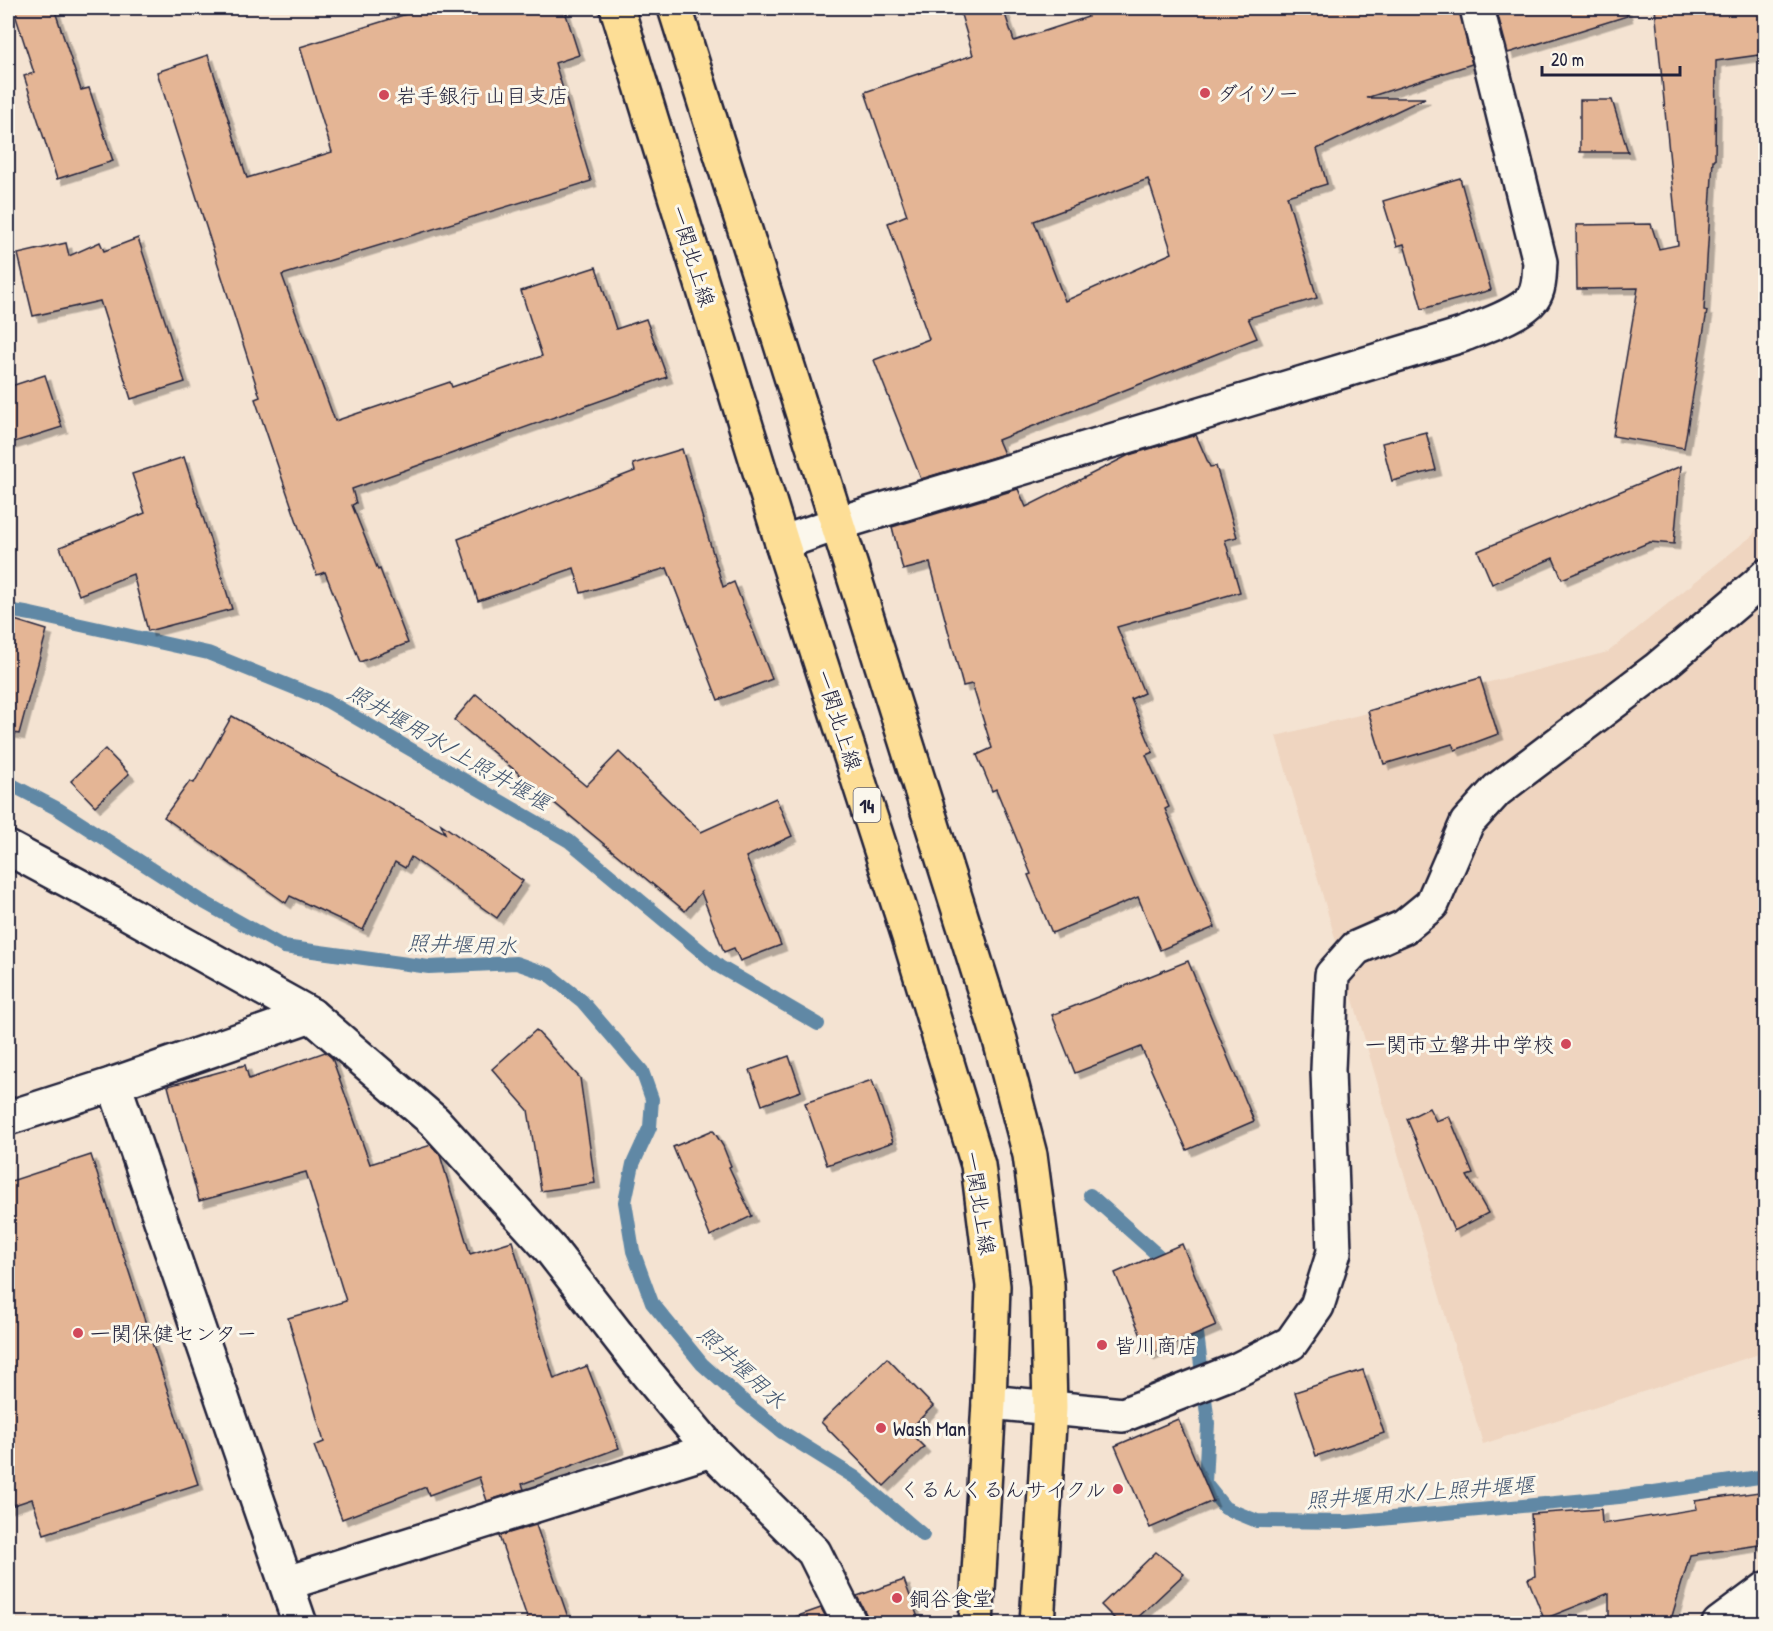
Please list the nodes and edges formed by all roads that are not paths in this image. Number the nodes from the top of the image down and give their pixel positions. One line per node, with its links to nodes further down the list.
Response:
1 (617, 8): 5 (main road, 一関北上線 / 14)
2 (675, 8): 4 (main road)
3 (1477, 8): 4 (street)
4 (836, 524): 5 (street); 12 (main road)
5 (782, 543): 11 (main road, 一関北上線 / 14)
6 (1766, 576): 12 (street)
7 (8, 848): 8 (street)
8 (311, 1015): 9 (street); 13 (street)
9 (114, 1084): 10 (street); 14 (street)
10 (8, 1118)
11 (989, 1402): 12 (street); 18 (main road, 一関北上線 / 14)
12 (1050, 1408): 19 (main road)
13 (711, 1450): 14 (street); 17 (street)
14 (287, 1583): 16 (street)
15 (1766, 1588): 20 (street)
16 (300, 1623)
17 (850, 1623)
18 (976, 1623)
19 (1037, 1623)
20 (1719, 1623)

